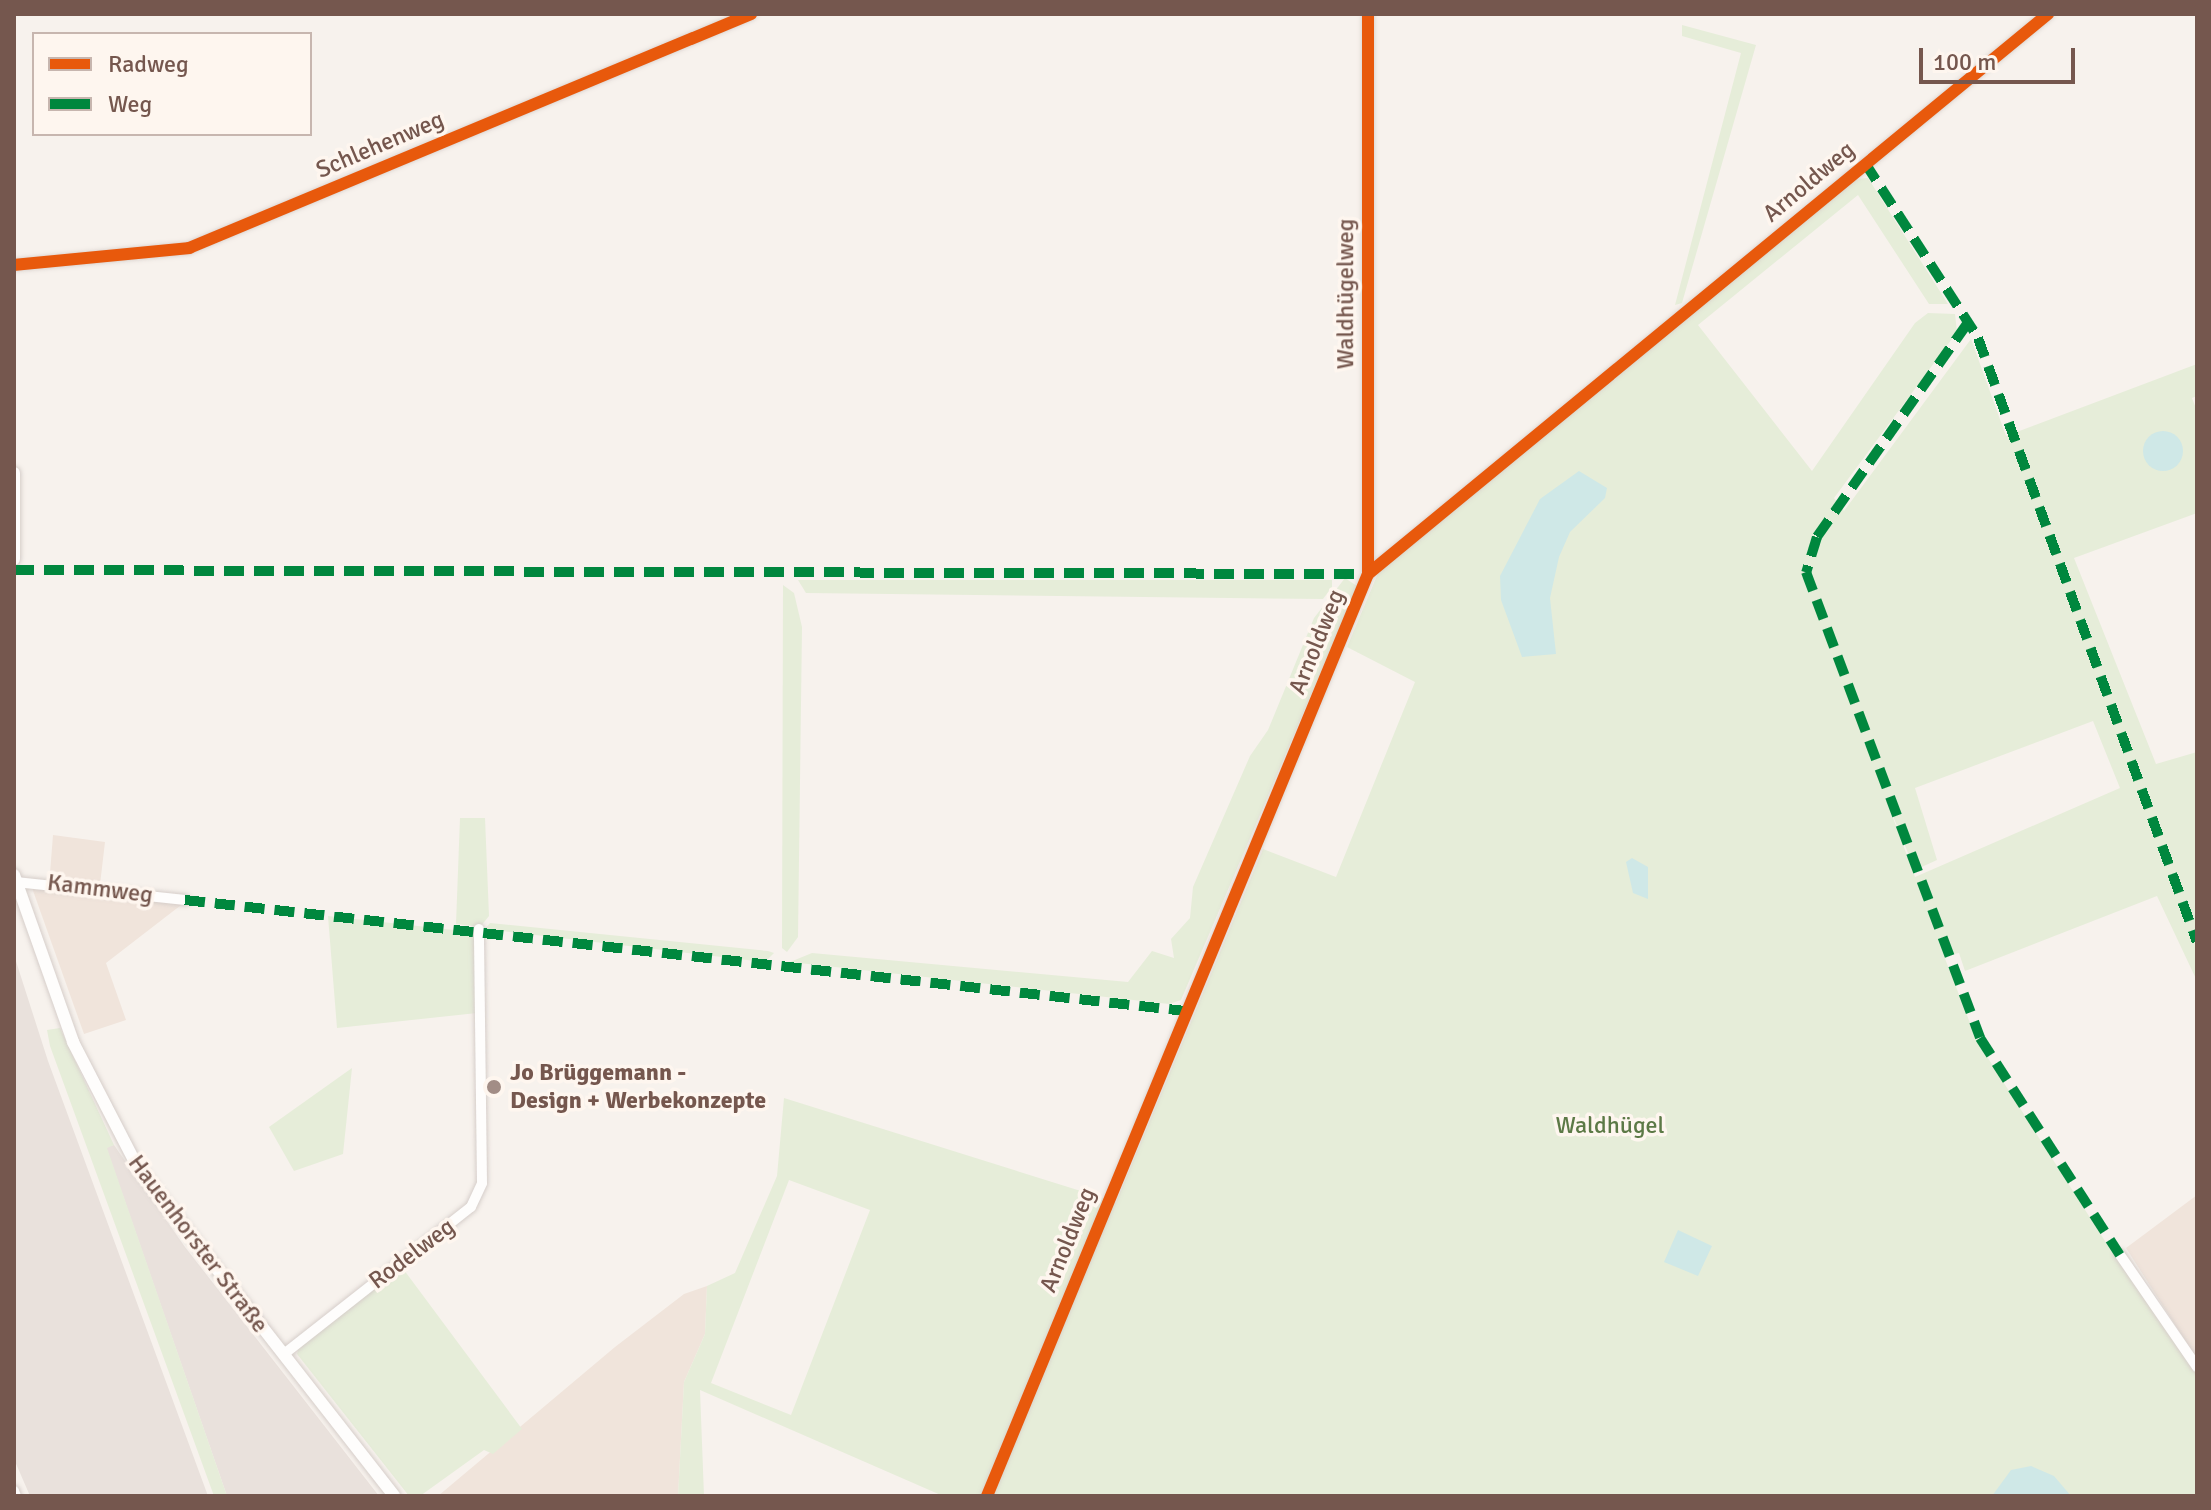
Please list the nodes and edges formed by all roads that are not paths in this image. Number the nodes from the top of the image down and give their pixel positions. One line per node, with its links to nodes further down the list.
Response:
1 (751, 14): 4 (street, Schlehenweg)
2 (1368, 14): 7 (street, Waldhügelweg)
3 (2048, 14): 7 (street, Arnoldweg)
4 (14, 265)
5 (14, 473): 6 (street)
6 (14, 559)
7 (1368, 574): 15 (street, Arnoldweg)
8 (16, 886): 9 (street, Kammweg); 12 (street, Hauenhorster Straße)
9 (185, 900)
10 (479, 929): 12 (street, Rodelweg)
11 (2120, 1255): 13 (street)
12 (284, 1354): 14 (street, Hauenhorster Straße)
13 (2197, 1367)
14 (394, 1496)
15 (987, 1496)

